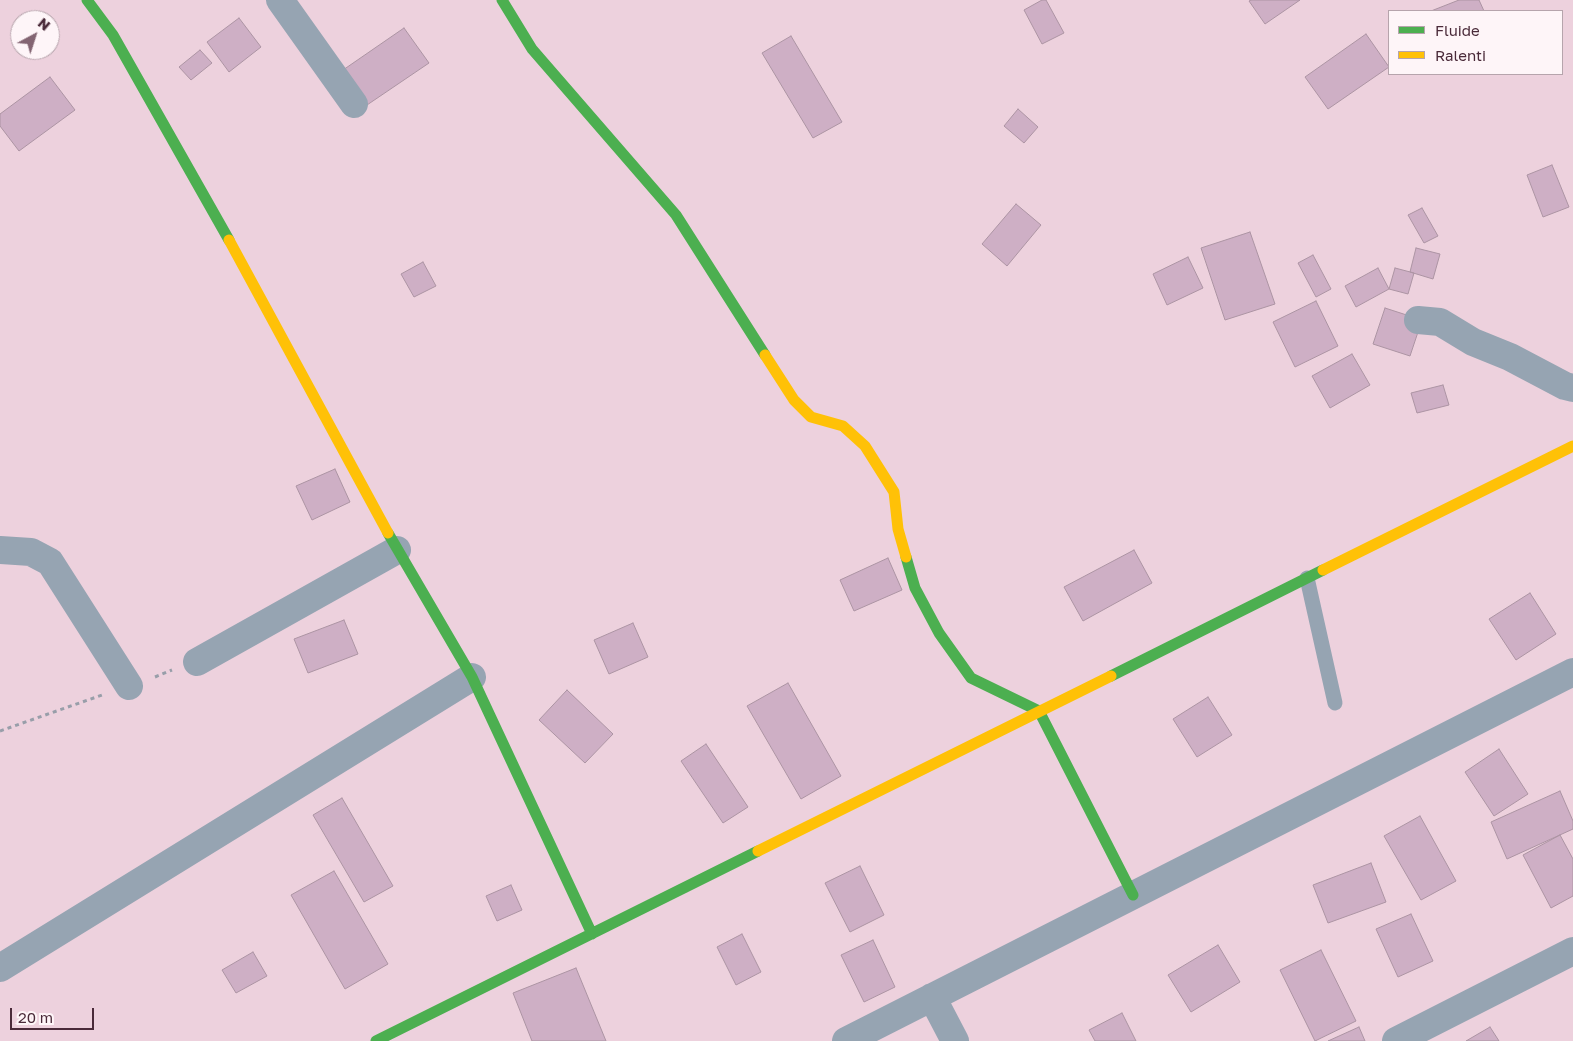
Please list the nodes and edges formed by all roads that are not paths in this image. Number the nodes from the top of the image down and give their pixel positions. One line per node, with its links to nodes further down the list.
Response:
1 (87, 0): 9 (street)
2 (280, 0): 4 (street)
3 (502, 0): 16 (street)
4 (354, 104)
5 (1418, 320): 6 (street)
6 (1573, 388)
7 (1573, 446): 10 (street)
8 (0, 550): 14 (street)
9 (397, 550): 11 (street); 13 (street)
10 (1307, 578): 15 (lane); 16 (street)
11 (196, 662)
12 (1573, 672): 17 (street)
13 (472, 677): 18 (street); 20 (street)
14 (129, 686)
15 (1335, 704)
16 (1039, 711): 17 (street); 18 (street)
17 (1133, 895): 21 (street)
18 (592, 934): 22 (street)
19 (1573, 951): 25 (street)
20 (0, 968)
21 (932, 997): 23 (street); 24 (street)
22 (376, 1041)
23 (846, 1041)
24 (955, 1041)
25 (1396, 1041)

